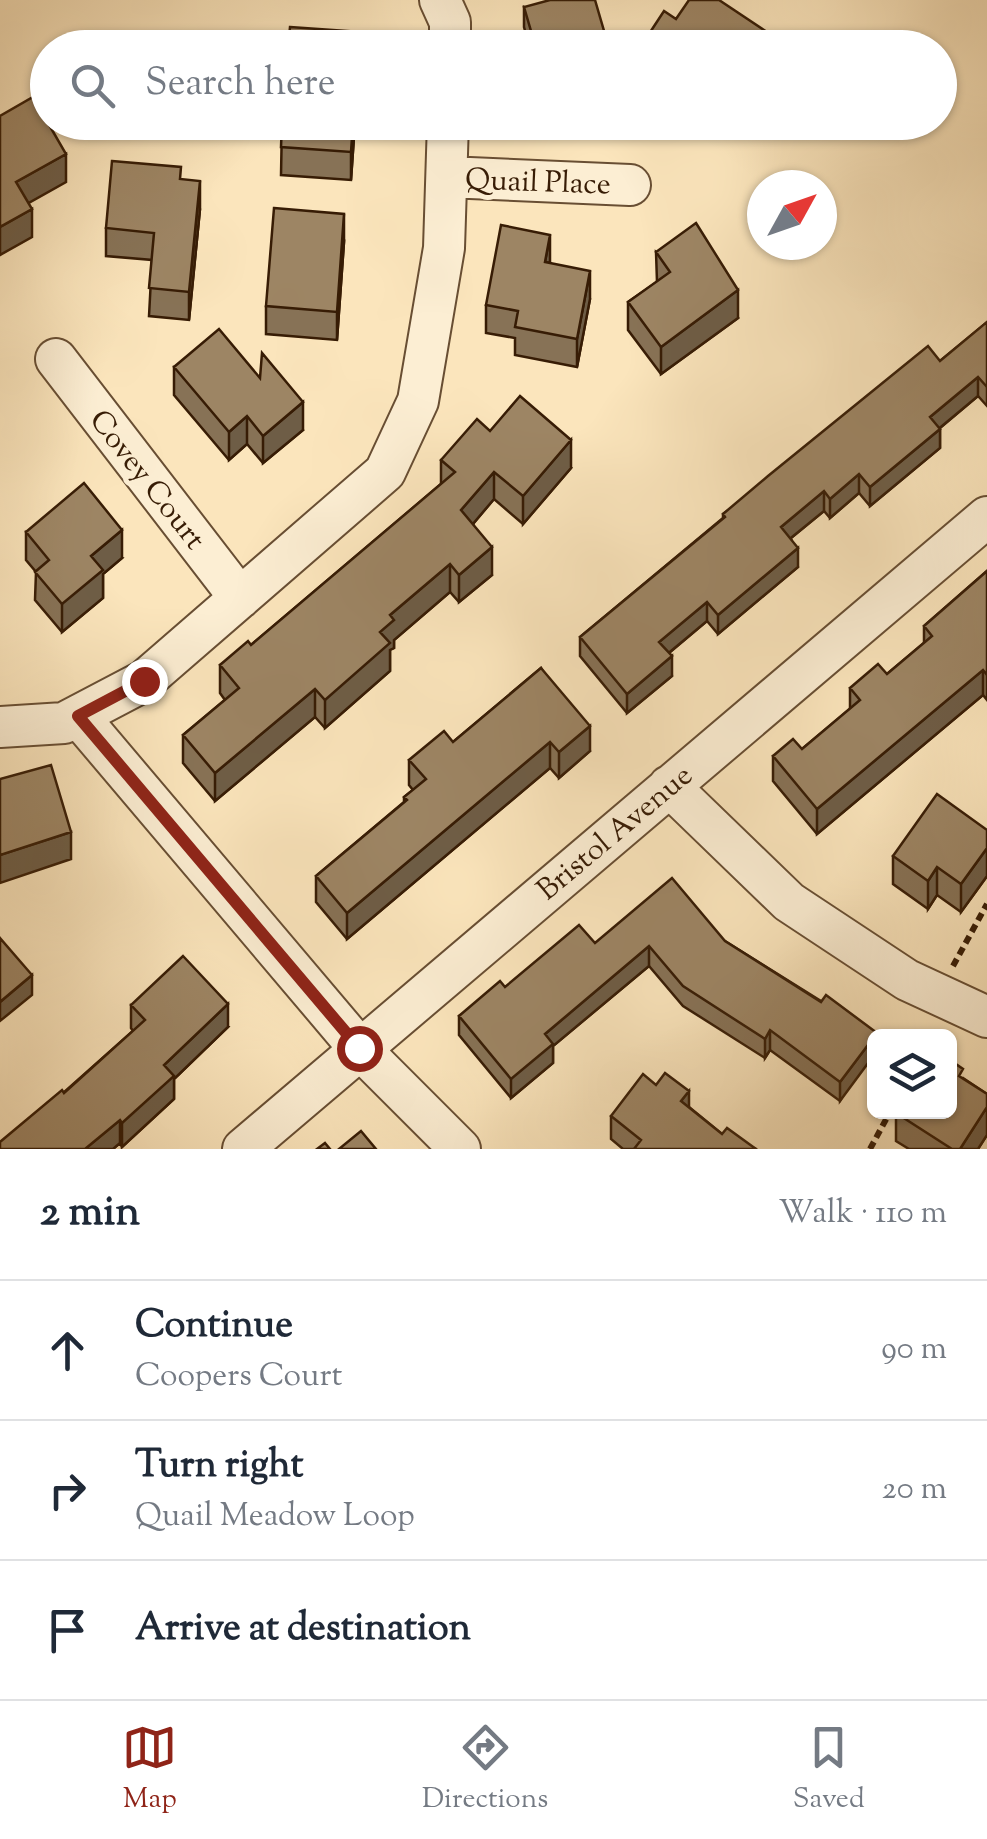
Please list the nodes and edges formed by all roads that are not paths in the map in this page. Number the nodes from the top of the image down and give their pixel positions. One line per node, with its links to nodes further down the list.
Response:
1 (440, 0): 2 (street)
2 (450, 30)
3 (448, 140): 4 (street)
4 (447, 177): 5 (street, Quail Place); 8 (street)
5 (630, 185)
6 (56, 360): 8 (street, Covey Court)
7 (987, 517): 11 (street, Bristol Avenue)
8 (240, 598): 9 (street)
9 (78, 716): 10 (street); 13 (street)
10 (0, 726)
11 (669, 786): 12 (street); 13 (street, Bristol Avenue)
12 (987, 1016)
13 (359, 1048): 14 (street, Bristol Avenue); 15 (street)
14 (243, 1149)
15 (460, 1149)

